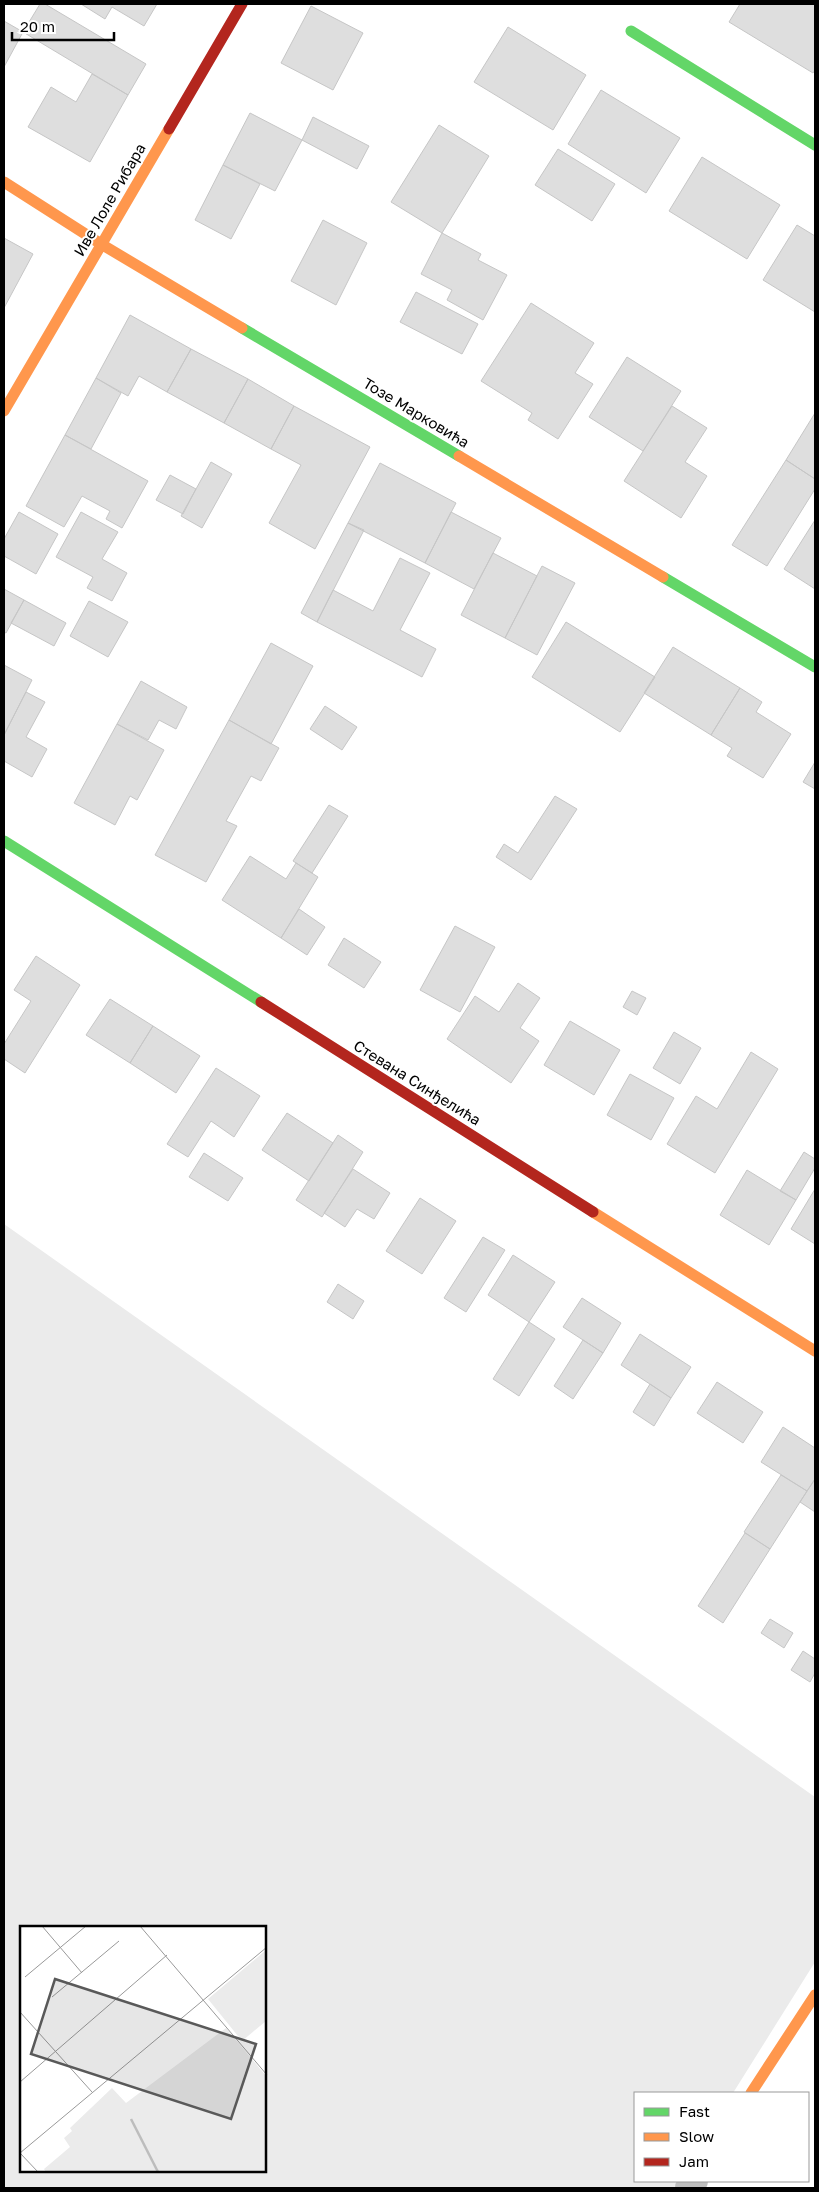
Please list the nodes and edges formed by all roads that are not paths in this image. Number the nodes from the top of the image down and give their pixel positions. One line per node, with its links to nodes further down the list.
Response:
1 (242, 4): 5 (street, Иве Лоле Рибара)
2 (631, 31): 3 (street)
3 (815, 145)
4 (4, 182): 5 (street, Тозе Марковића)
5 (101, 244): 6 (street, Иве Лоле Рибара); 7 (street, Тозе Марковића)
6 (4, 411)
7 (815, 667)
8 (4, 841): 9 (street, Стевана Синђелића)
9 (815, 1351)
10 (815, 1995): 11 (street)
11 (752, 2092)

